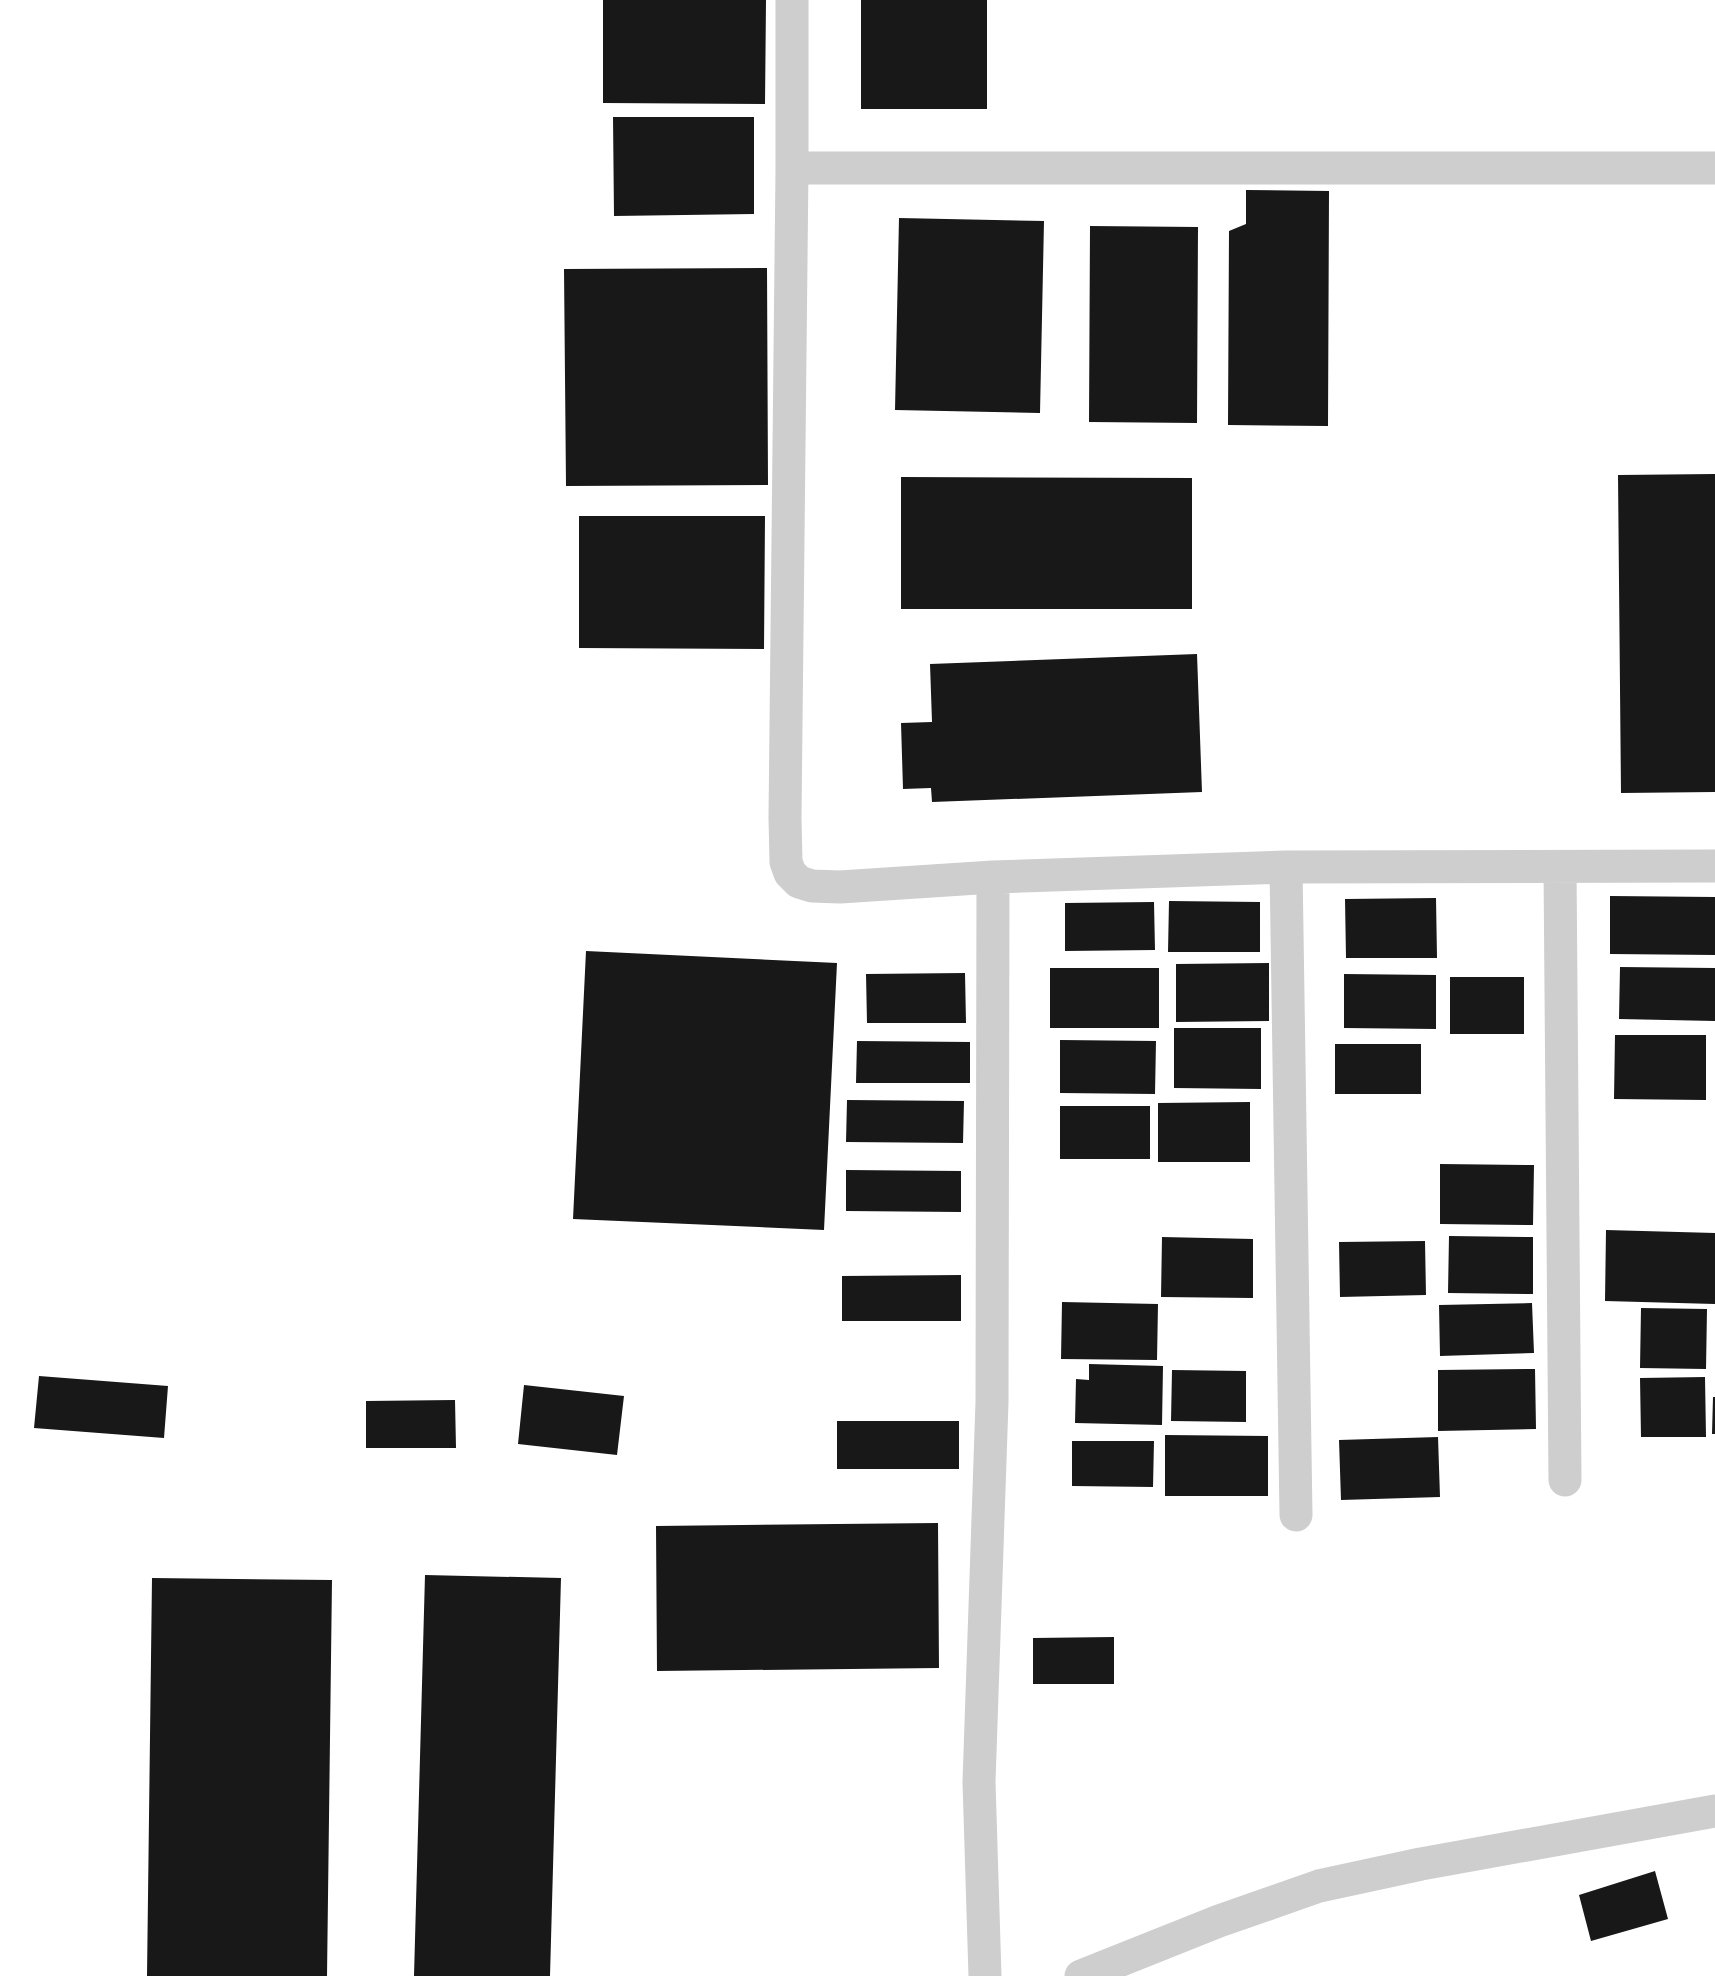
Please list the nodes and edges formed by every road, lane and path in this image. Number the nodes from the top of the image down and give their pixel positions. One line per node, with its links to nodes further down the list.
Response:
1 (792, 0): 2 (street)
2 (792, 168): 3 (street); 7 (street)
3 (1715, 168)
4 (1715, 866): 6 (street)
5 (1286, 867): 6 (street); 7 (street); 9 (street)
6 (1560, 867): 8 (street)
7 (993, 877): 11 (street)
8 (1565, 1480)
9 (1296, 1515)
10 (1715, 1811): 12 (street)
11 (986, 1976)
12 (1081, 1976)

